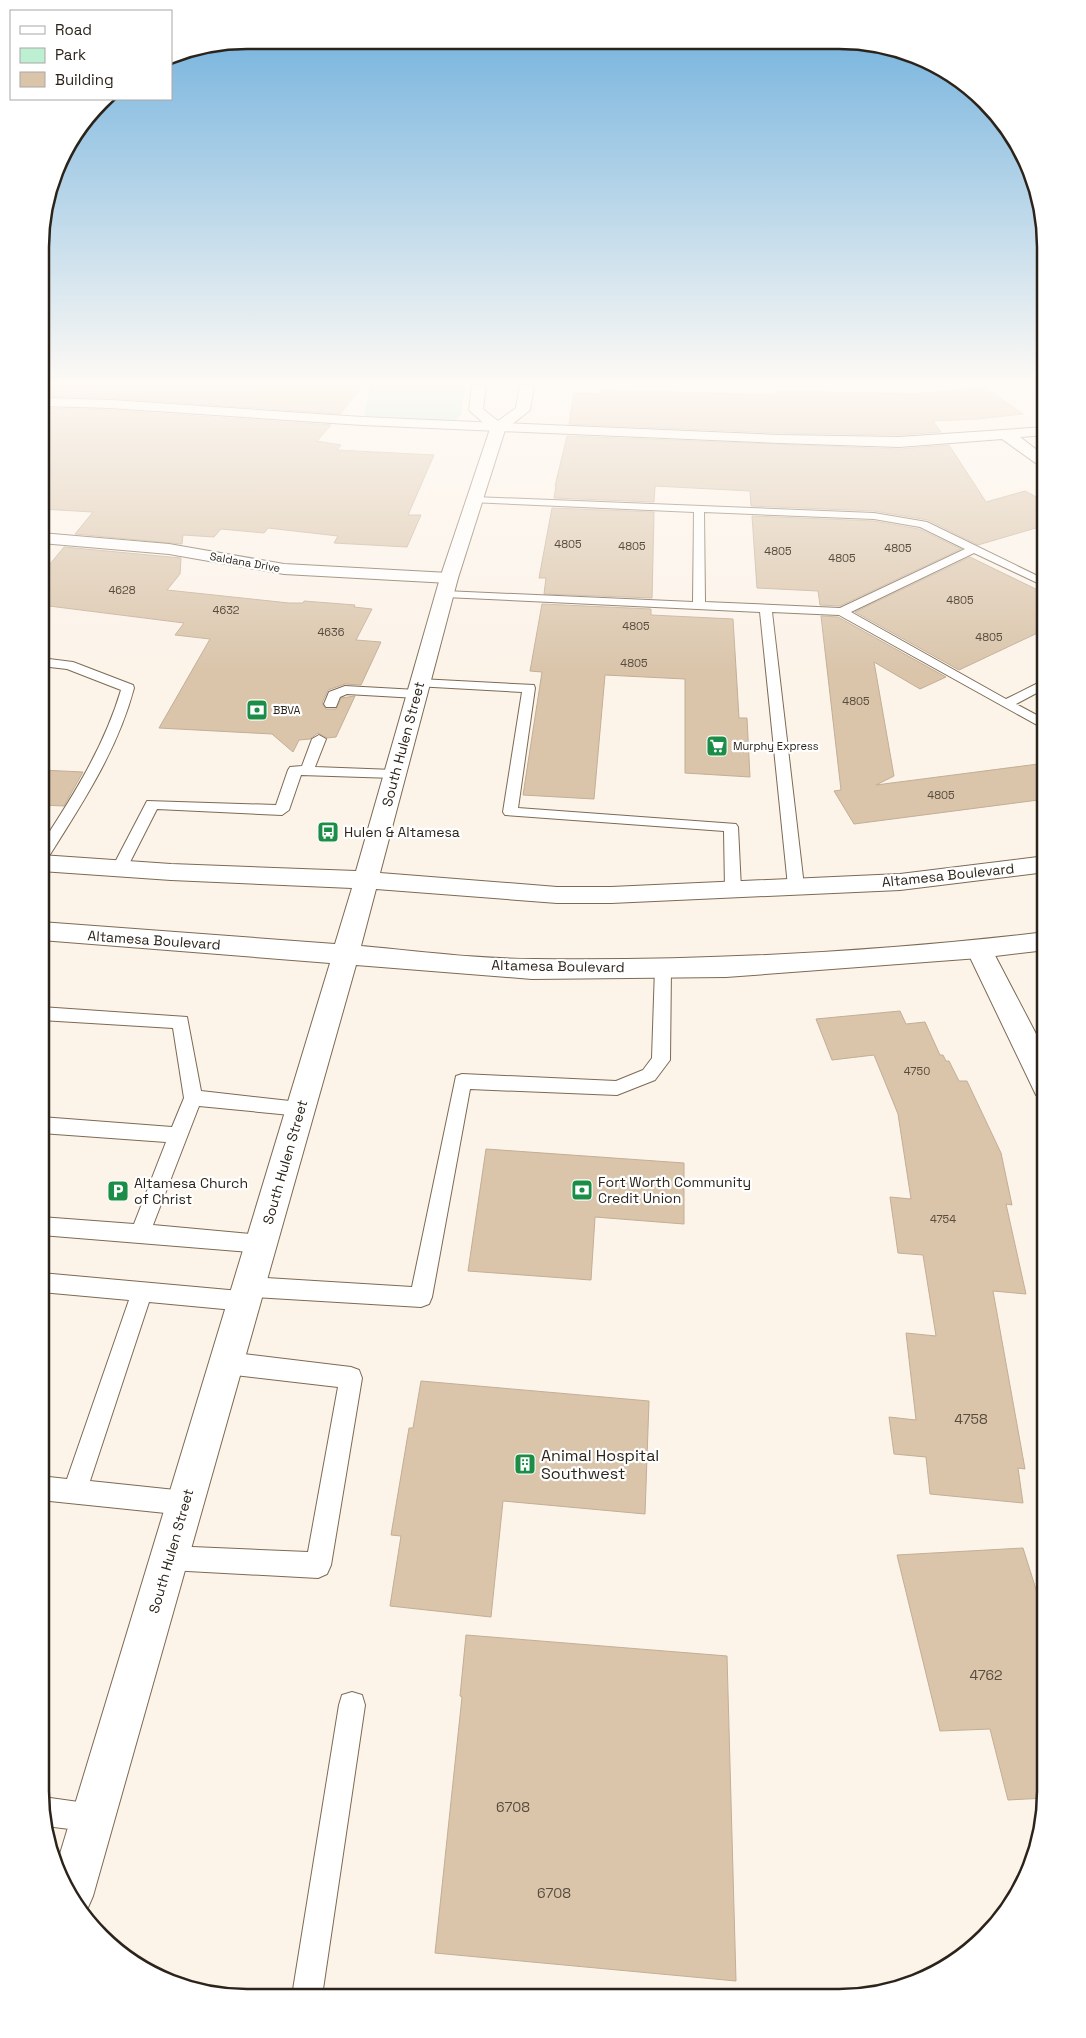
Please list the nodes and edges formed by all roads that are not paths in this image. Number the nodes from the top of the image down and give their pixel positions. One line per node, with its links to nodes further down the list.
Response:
1 (481, 480): 2 (main road, South Hulen Street)
2 (474, 500): 3 (lane); 7 (main road, South Hulen Street)
3 (699, 509): 5 (lane); 8 (lane)
4 (49, 539): 7 (main road, Saldana Drive)
5 (973, 549): 6 (lane); 10 (lane)
6 (1037, 580)
7 (447, 586): 8 (lane); 13 (main road, South Hulen Street)
8 (699, 606): 9 (lane)
9 (766, 609): 10 (lane); 25 (lane)
10 (842, 612): 15 (lane)
11 (49, 663): 20 (lane)
12 (1037, 687): 15 (lane)
13 (418, 688): 14 (lane); 19 (main road, South Hulen Street); 26 (lane)
14 (331, 704)
15 (1006, 704): 16 (lane)
16 (1037, 721)
17 (319, 738): 18 (lane)
18 (307, 770): 19 (lane); 23 (lane)
19 (394, 774): 24 (main road, South Hulen Street)
20 (49, 845)
21 (49, 864): 23 (main road, Altamesa Boulevard)
22 (1037, 865): 25 (main road, Altamesa Boulevard)
23 (120, 868): 24 (main road, Altamesa Boulevard)
24 (365, 880): 26 (main road, Altamesa Boulevard); 30 (main road, South Hulen Street)
25 (796, 886): 26 (main road, Altamesa Boulevard)
26 (733, 889)
27 (49, 932): 30 (main road, Altamesa Boulevard)
28 (1037, 942): 29 (main road, Altamesa Boulevard)
29 (979, 949): 31 (main road, Altamesa Boulevard); 33 (main road)
30 (346, 955): 31 (main road, Altamesa Boulevard); 35 (main road, South Hulen Street)
31 (663, 968): 43 (lane)
32 (49, 1014): 34 (lane)
33 (1037, 1066)
34 (192, 1098): 35 (lane); 37 (lane)
35 (301, 1108): 40 (main road, South Hulen Street)
36 (49, 1126): 37 (lane)
37 (179, 1135): 39 (lane)
38 (49, 1227): 39 (lane)
39 (140, 1233): 40 (lane)
40 (261, 1244): 43 (main road, South Hulen Street)
41 (49, 1283): 42 (lane)
42 (142, 1292): 43 (lane); 46 (lane)
43 (247, 1294): 44 (main road, South Hulen Street)
44 (226, 1363): 47 (main road, South Hulen Street); 48 (lane)
45 (49, 1489): 46 (lane)
46 (75, 1492): 47 (lane)
47 (185, 1503): 48 (main road, South Hulen Street)
48 (169, 1558): 51 (main road, South Hulen Street)
49 (352, 1705): 53 (lane)
50 (50, 1812): 51 (lane)
51 (92, 1818): 52 (main road, South Hulen Street)
52 (73, 1886)
53 (309, 1989)

